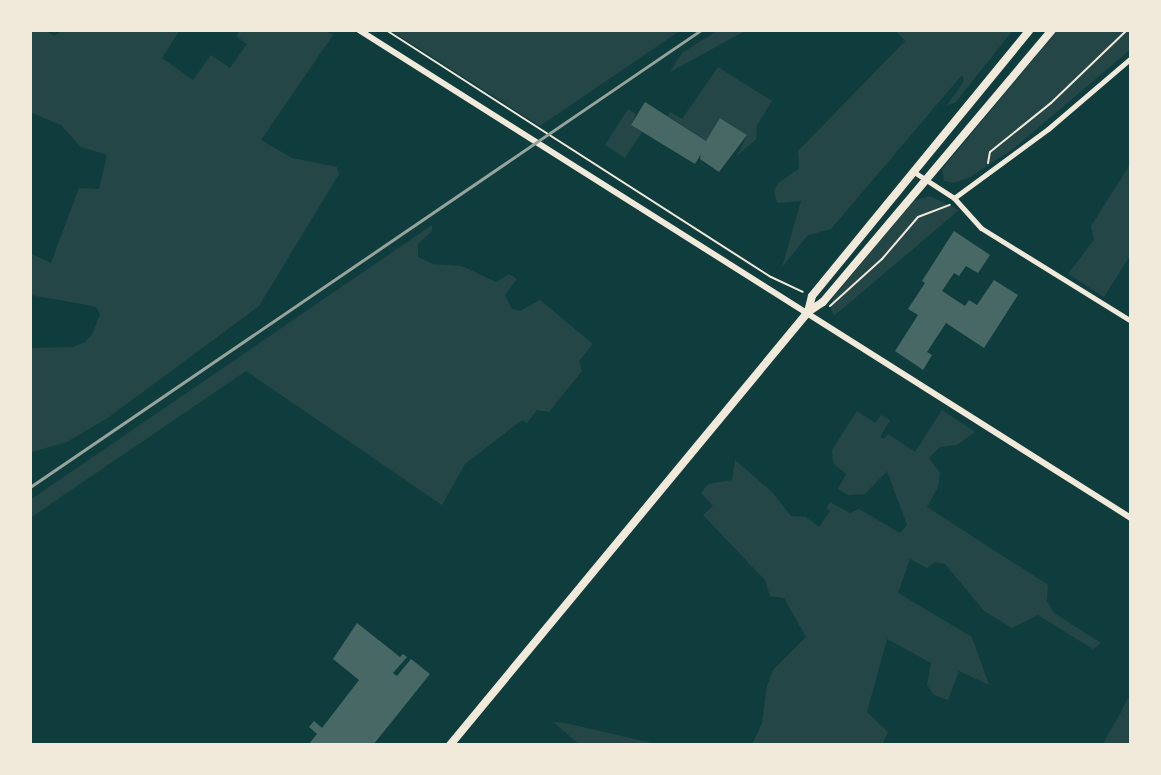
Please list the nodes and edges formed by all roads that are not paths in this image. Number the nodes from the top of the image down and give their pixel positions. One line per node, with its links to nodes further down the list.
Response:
1 (359, 30): 8 (street)
2 (1030, 30): 5 (main road)
3 (1052, 30): 6 (main road)
4 (1131, 58): 7 (street)
5 (914, 172): 6 (street); 8 (main road)
6 (925, 180): 7 (street); 8 (main road)
7 (954, 198): 9 (street)
8 (808, 312): 10 (street); 11 (main road)
9 (1131, 321)
10 (1131, 518)
11 (450, 745)

